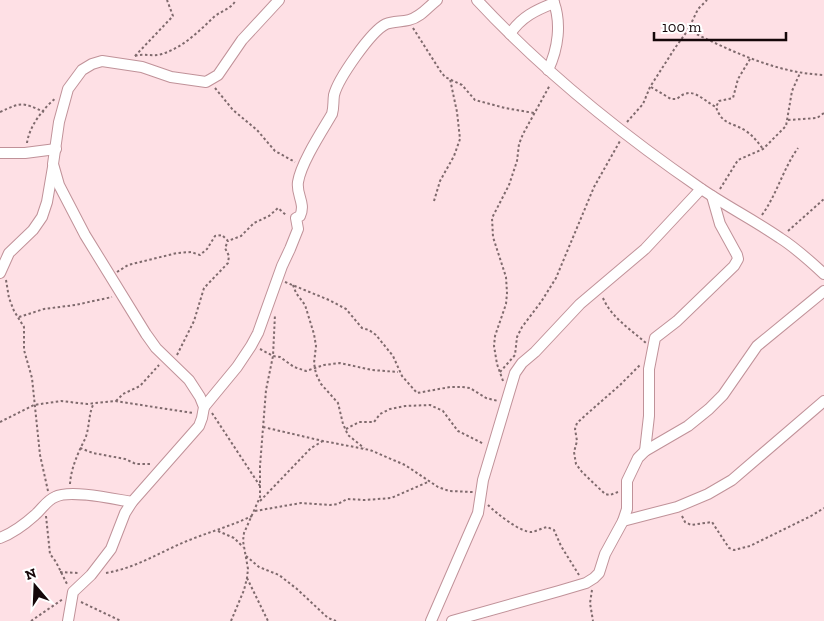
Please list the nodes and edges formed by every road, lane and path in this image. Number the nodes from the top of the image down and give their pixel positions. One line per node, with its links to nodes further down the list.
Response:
1 (167, 0): 2 (path)
2 (236, 0)
3 (279, 0): 15 (street)
4 (437, 0): 8 (street)
5 (477, 0): 10 (street)
6 (707, 0): 9 (path)
7 (553, 1): 10 (street); 13 (street)
8 (407, 20): 16 (path); 32 (street)
9 (688, 30): 11 (path); 17 (path)
10 (510, 34): 13 (street)
11 (750, 59): 12 (path); 19 (path)
12 (800, 72): 14 (path); 24 (path)
13 (552, 73): 22 (path); 25 (street)
14 (824, 75)
15 (210, 79): 18 (street); 32 (path)
16 (450, 79): 22 (path); 36 (path)
17 (650, 86): 19 (path); 25 (path)
18 (68, 89): 21 (path); 27 (street)
19 (716, 107): 28 (path)
20 (0, 112): 21 (path)
21 (44, 112): 30 (path)
22 (535, 113): 57 (path)
23 (824, 113): 24 (path)
24 (788, 120): 28 (path)
25 (622, 131): 33 (street); 57 (path)
26 (798, 148): 38 (path)
27 (56, 149): 30 (street); 31 (street)
28 (763, 149): 34 (path)
29 (0, 153): 30 (street)
30 (25, 153)
31 (53, 164): 42 (street); 44 (street)
32 (304, 166): 37 (street)
33 (701, 189): 34 (street); 46 (street)
34 (713, 196): 38 (street); 52 (street)
35 (824, 199): 39 (path)
36 (434, 201)
37 (296, 218): 40 (path); 41 (street)
38 (756, 223): 39 (street)
39 (781, 238): 43 (street)
40 (228, 240): 44 (path); 54 (path)
41 (282, 266): 45 (path); 51 (street)
42 (2, 269): 50 (path)
43 (824, 274)
44 (110, 275): 48 (street)
45 (293, 285): 55 (path); 56 (path)
46 (600, 286): 52 (path); 58 (street)
47 (824, 291): 72 (street)
48 (121, 294): 50 (path); 54 (street)
49 (275, 310): 53 (path)
50 (18, 317): 62 (path)
51 (250, 346): 53 (path); 64 (street)
52 (652, 353): 72 (street); 76 (path)
53 (273, 356): 55 (path); 66 (path)
54 (170, 361): 59 (path); 64 (street)
55 (315, 369): 56 (path); 67 (path)
56 (398, 372): 63 (path)
57 (500, 372): 58 (path)
58 (509, 392): 63 (street)
59 (115, 401): 61 (path); 64 (path)
60 (824, 401): 82 (street)
61 (94, 404): 62 (path); 69 (path)
62 (34, 405): 65 (path); 80 (path)
63 (505, 406): 71 (street)
64 (204, 409): 73 (street); 75 (path)
65 (0, 422)
66 (263, 427): 68 (path); 75 (path)
67 (345, 429): 70 (path); 71 (path)
68 (323, 441): 70 (path); 81 (path)
69 (80, 448): 73 (path); 77 (path)
70 (364, 448): 74 (path)
71 (493, 448): 78 (street)
72 (645, 451): 76 (street)
73 (164, 465): 79 (street)
74 (429, 482): 78 (path); 84 (path)
75 (260, 486): 81 (path)
76 (626, 492): 86 (street)
77 (64, 494): 79 (street); 80 (street)
78 (482, 496): 95 (path); 103 (street)
79 (132, 502): 92 (street)
80 (47, 503): 88 (street); 91 (path)
81 (258, 504): 84 (path)
82 (677, 507): 83 (path); 86 (street)
83 (824, 508)
84 (254, 511): 85 (path)
85 (252, 516): 87 (path); 89 (path)
86 (623, 521): 94 (street)
87 (218, 531): 89 (path); 92 (path)
88 (0, 538)
89 (244, 548): 90 (path)
90 (246, 556): 93 (path); 102 (path)
91 (60, 572): 92 (path); 96 (path)
92 (91, 575): 96 (street)
93 (247, 578): 100 (path); 101 (path)
94 (594, 578): 95 (street); 105 (path)
95 (583, 584): 104 (street)
96 (72, 594): 97 (path); 98 (street); 99 (path)
97 (31, 621)
98 (68, 621)
99 (121, 621)
100 (231, 621)
101 (268, 621)
102 (336, 621)
103 (431, 621)
104 (452, 621)
105 (594, 621)

